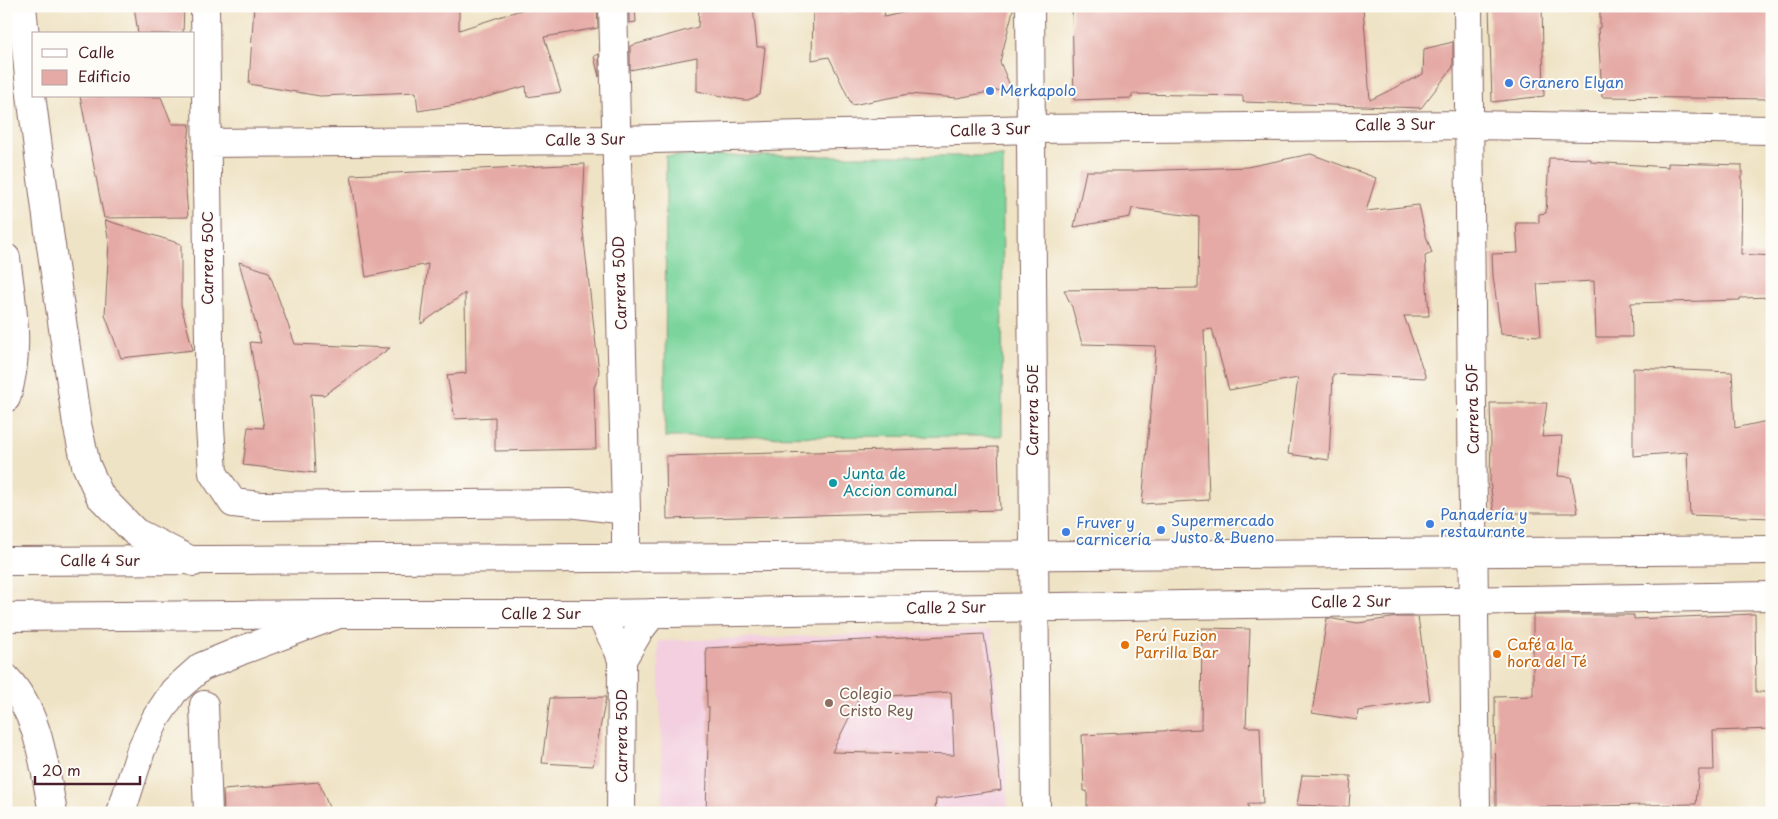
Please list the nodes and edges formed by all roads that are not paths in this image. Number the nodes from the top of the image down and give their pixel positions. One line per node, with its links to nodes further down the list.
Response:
1 (22, 6): 17 (main road)
2 (206, 6): 10 (main road, Carrera 50C)
3 (613, 6): 9 (main road, Carrera 50D)
4 (1030, 6): 7 (main road, Carrera 50E)
5 (1468, 6): 6 (main road, Carrera 50F)
6 (1470, 125): 7 (main road, Calle 3 Sur); 8 (main road, Calle 3 Sur); 15 (main road, Carrera 50F)
7 (1030, 129): 9 (main road, Calle 3 Sur); 16 (main road, Carrera 50E)
8 (1772, 130)
9 (616, 140): 10 (main road, Calle 3 Sur); 13 (main road, Carrera 50D)
10 (207, 143): 13 (main road, Carrera 50C)
11 (6, 258): 12 (main road)
12 (6, 398)
13 (626, 510): 18 (main road, Carrera 50D)
14 (1772, 550): 15 (main road)
15 (1474, 554): 16 (main road); 21 (main road, Carrera 50F)
16 (1034, 556): 18 (main road); 22 (main road, Carrera 50E)
17 (181, 558): 18 (main road); 19 (main road, Calle 4 Sur)
18 (626, 559)
19 (6, 561)
20 (1772, 596): 21 (main road, Calle 2 Sur)
21 (1474, 600): 22 (main road, Calle 2 Sur); 35 (main road, Carrera 50F)
22 (1034, 607): 23 (main road, Calle 2 Sur); 34 (main road, Carrera 50E)
23 (653, 613): 25 (main road, Calle 2 Sur); 27 (main road)
24 (339, 614): 25 (main road, Calle 2 Sur); 26 (main road, Calle 2 Sur); 31 (main road)
25 (600, 614): 27 (main road, Carrera 50D)
26 (6, 617)
27 (622, 660): 33 (main road, Carrera 50D)
28 (6, 678): 30 (main road)
29 (204, 705): 32 (main road)
30 (53, 813)
31 (121, 813)
32 (208, 813)
33 (621, 813)
34 (1036, 813)
35 (1476, 813)

